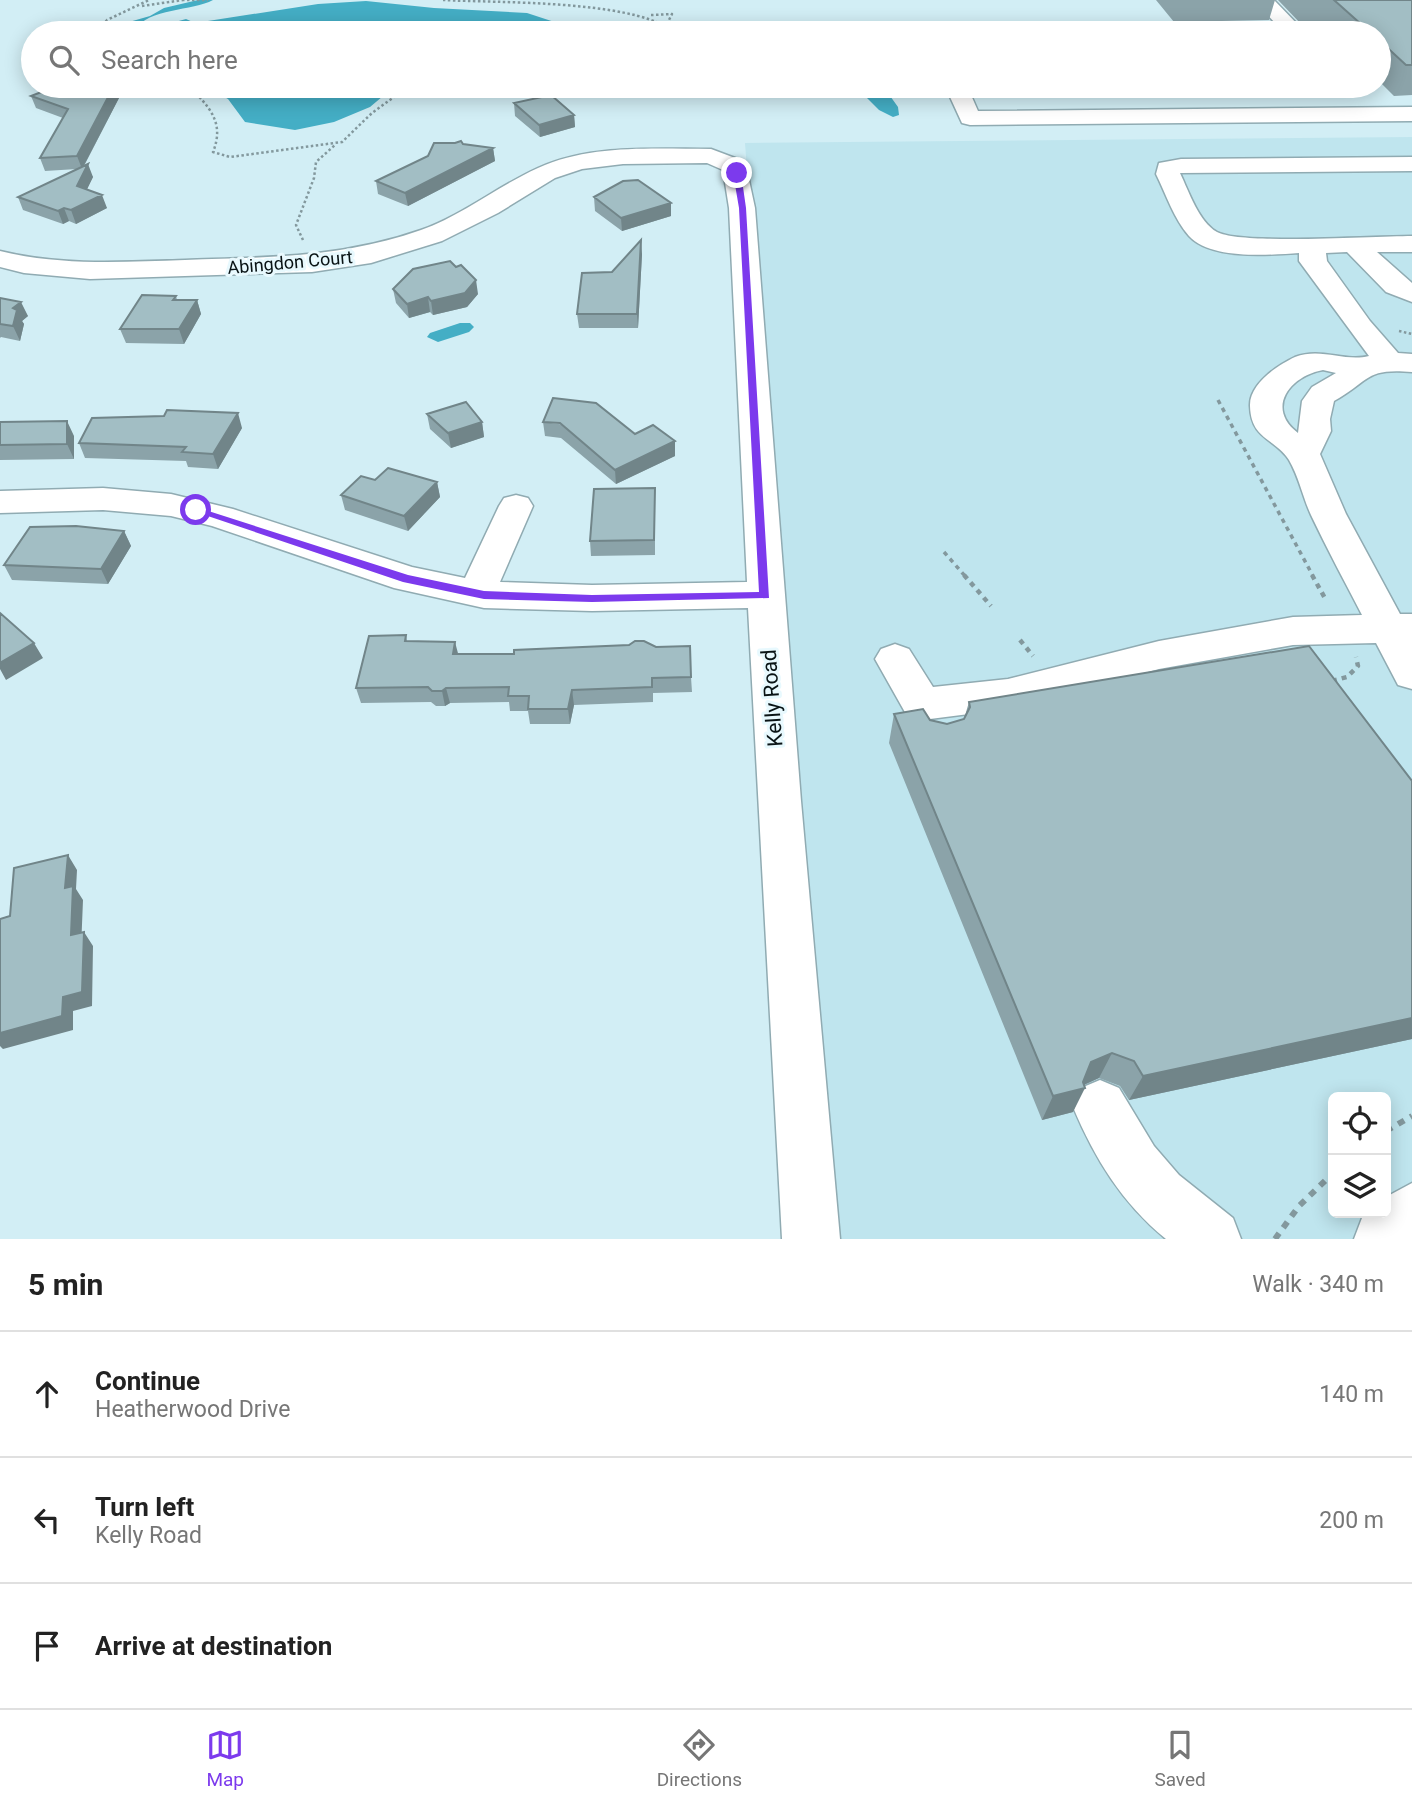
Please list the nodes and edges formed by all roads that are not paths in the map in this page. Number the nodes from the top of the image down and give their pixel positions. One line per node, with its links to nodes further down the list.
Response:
1 (1263, 0): 2 (street)
2 (1284, 21)
3 (961, 98): 6 (street)
4 (1362, 98): 6 (street)
5 (1412, 114): 6 (street)
6 (1378, 115)
7 (727, 161): 12 (street, Abingdon Court); 21 (street, Kelly Road)
8 (1412, 164): 11 (street)
9 (1354, 244): 10 (street); 11 (street); 13 (street)
10 (1412, 244)
11 (1312, 245): 14 (street)
12 (0, 259)
13 (1412, 293)
14 (1386, 364): 15 (street); 16 (street)
15 (1273, 387): 16 (street); 17 (street)
16 (1318, 401): 17 (street)
17 (1303, 454): 22 (street)
18 (0, 502): 20 (street)
19 (516, 506): 20 (street)
20 (476, 594): 21 (street)
21 (765, 595): 26 (street, Kelly Road)
22 (1399, 628): 23 (street); 24 (street)
23 (895, 659)
24 (1412, 674)
25 (1100, 1107): 27 (street)
26 (811, 1239)
27 (1212, 1239)

